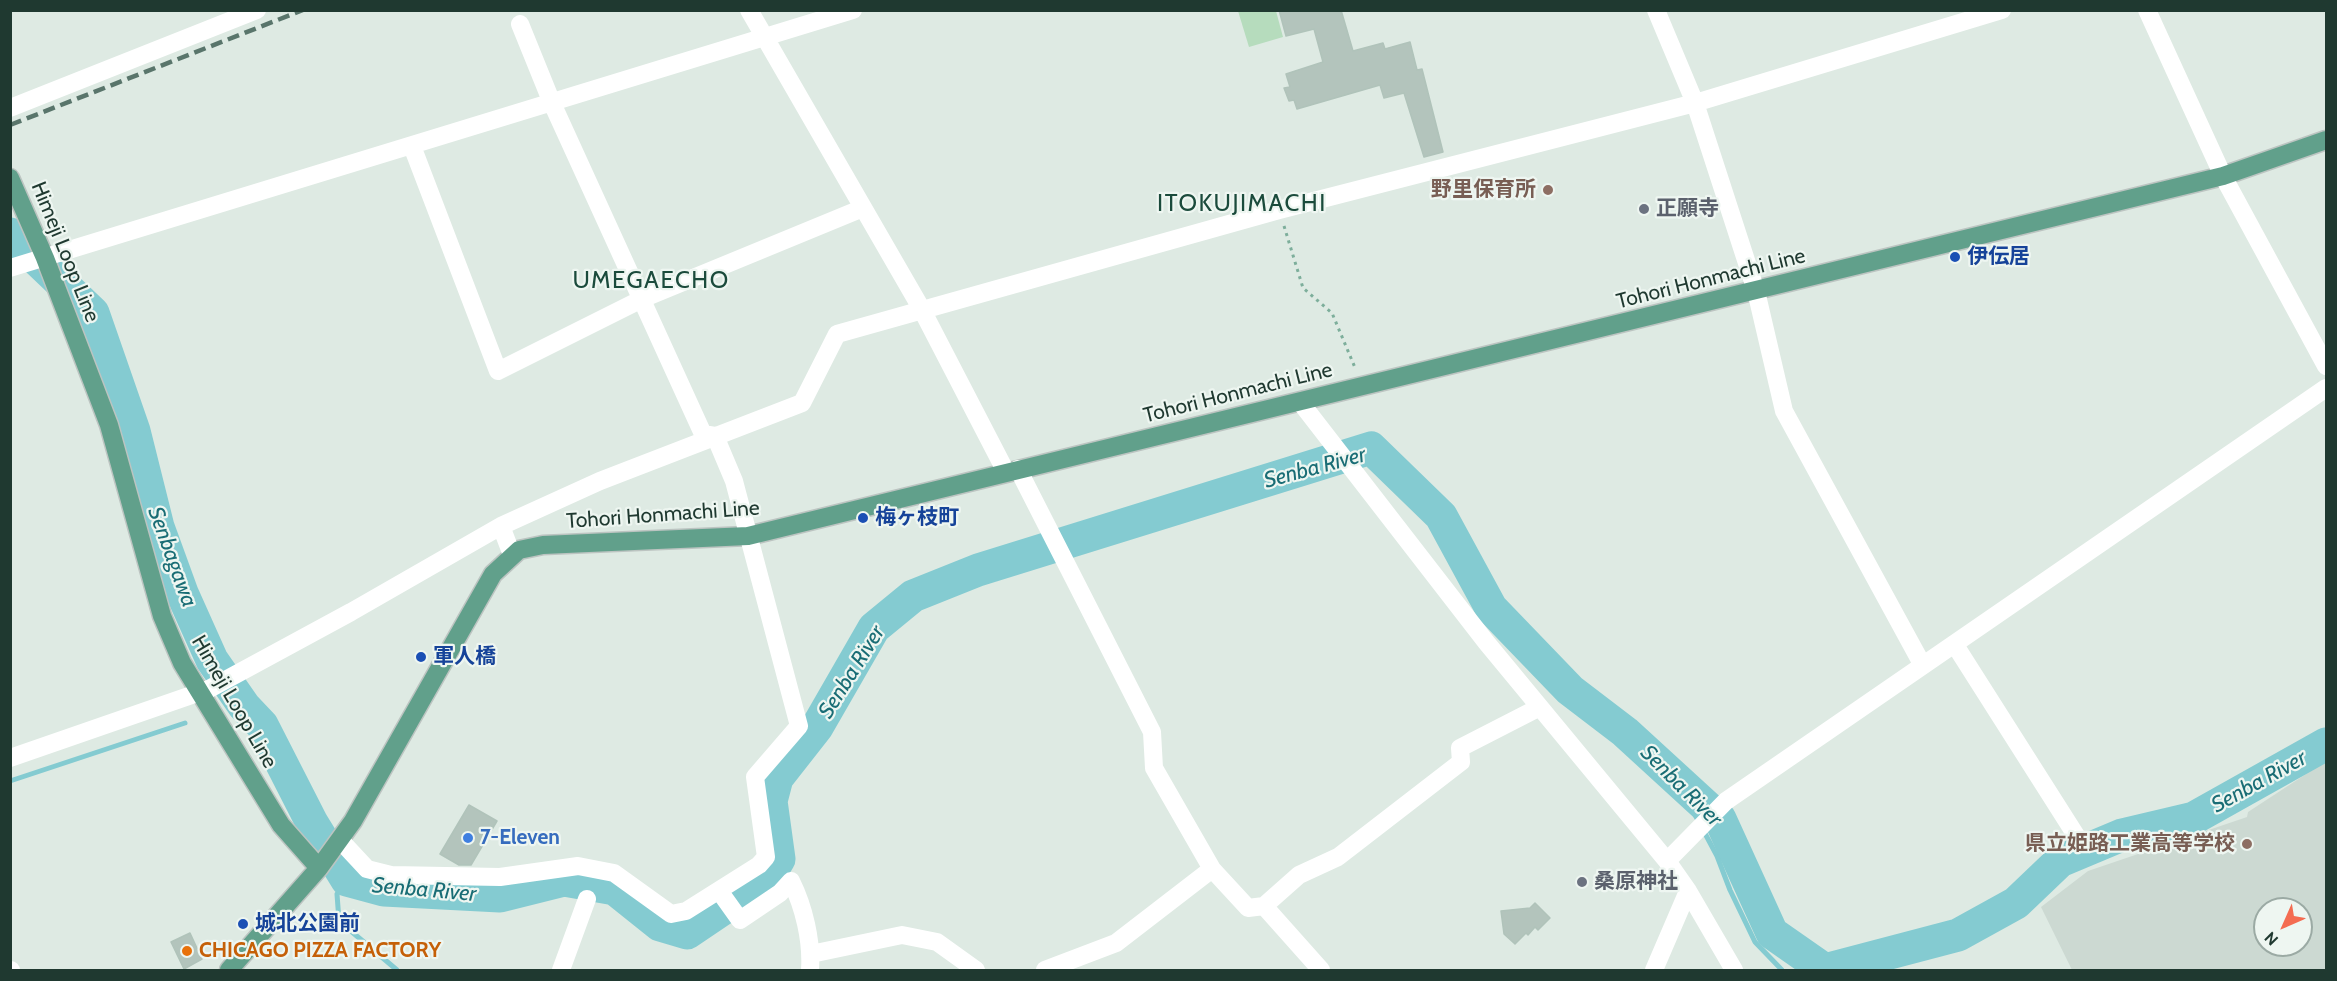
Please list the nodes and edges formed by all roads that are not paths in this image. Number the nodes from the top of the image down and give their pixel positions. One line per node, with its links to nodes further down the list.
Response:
1 (257, 10): 11 (street)
2 (749, 10): 8 (street)
3 (853, 10): 8 (street)
4 (1656, 10): 10 (street)
5 (2002, 10): 10 (street)
6 (2147, 10): 14 (street)
7 (520, 24): 9 (street)
8 (764, 38): 9 (street); 16 (street)
9 (552, 103): 13 (street); 20 (street)
10 (1695, 103): 19 (street); 21 (street)
11 (10, 108)
12 (2326, 140): 14 (main road, Tohori Honmachi Line)
13 (412, 146): 17 (street); 20 (street)
14 (2223, 176): 19 (main road, Tohori Honmachi Line); 22 (street)
15 (10, 178): 17 (main road, Himeji Loop Line)
16 (863, 208): 20 (street); 21 (street)
17 (45, 258): 18 (street); 32 (main road, Himeji Loop Line)
18 (10, 268)
19 (1756, 291): 24 (main road, Tohori Honmachi Line); 31 (street)
20 (642, 299): 25 (street)
21 (921, 308): 25 (street); 26 (street)
22 (2326, 366)
23 (2326, 388): 30 (street)
24 (1301, 403): 26 (main road, Tohori Honmachi Line); 33 (street)
25 (715, 436): 27 (street); 28 (street)
26 (1012, 470): 28 (main road, Tohori Honmachi Line); 39 (street)
27 (501, 526): 29 (street); 32 (street)
28 (748, 536): 29 (main road, Tohori Honmachi Line); 41 (street)
29 (512, 555): 36 (main road, Tohori Honmachi Line)
30 (1956, 645): 31 (street); 35 (street)
31 (1922, 664): 37 (street)
32 (204, 690): 34 (street); 38 (main road, Himeji Loop Line)
33 (1540, 706): 37 (street); 43 (street)
34 (10, 758)
35 (2077, 837)
36 (338, 843): 38 (main road, Tohori Honmachi Line); 41 (street)
37 (1667, 861): 40 (street)
38 (320, 866): 45 (main road)
39 (1212, 868): 43 (street); 48 (street)
40 (1688, 891): 50 (street); 51 (street)
41 (720, 892): 44 (street)
42 (587, 899): 46 (street)
43 (1264, 906): 49 (street)
44 (810, 962): 47 (street)
45 (229, 970)
46 (561, 970)
47 (976, 970)
48 (1045, 970)
49 (1321, 970)
50 (1654, 970)
51 (1734, 970)

